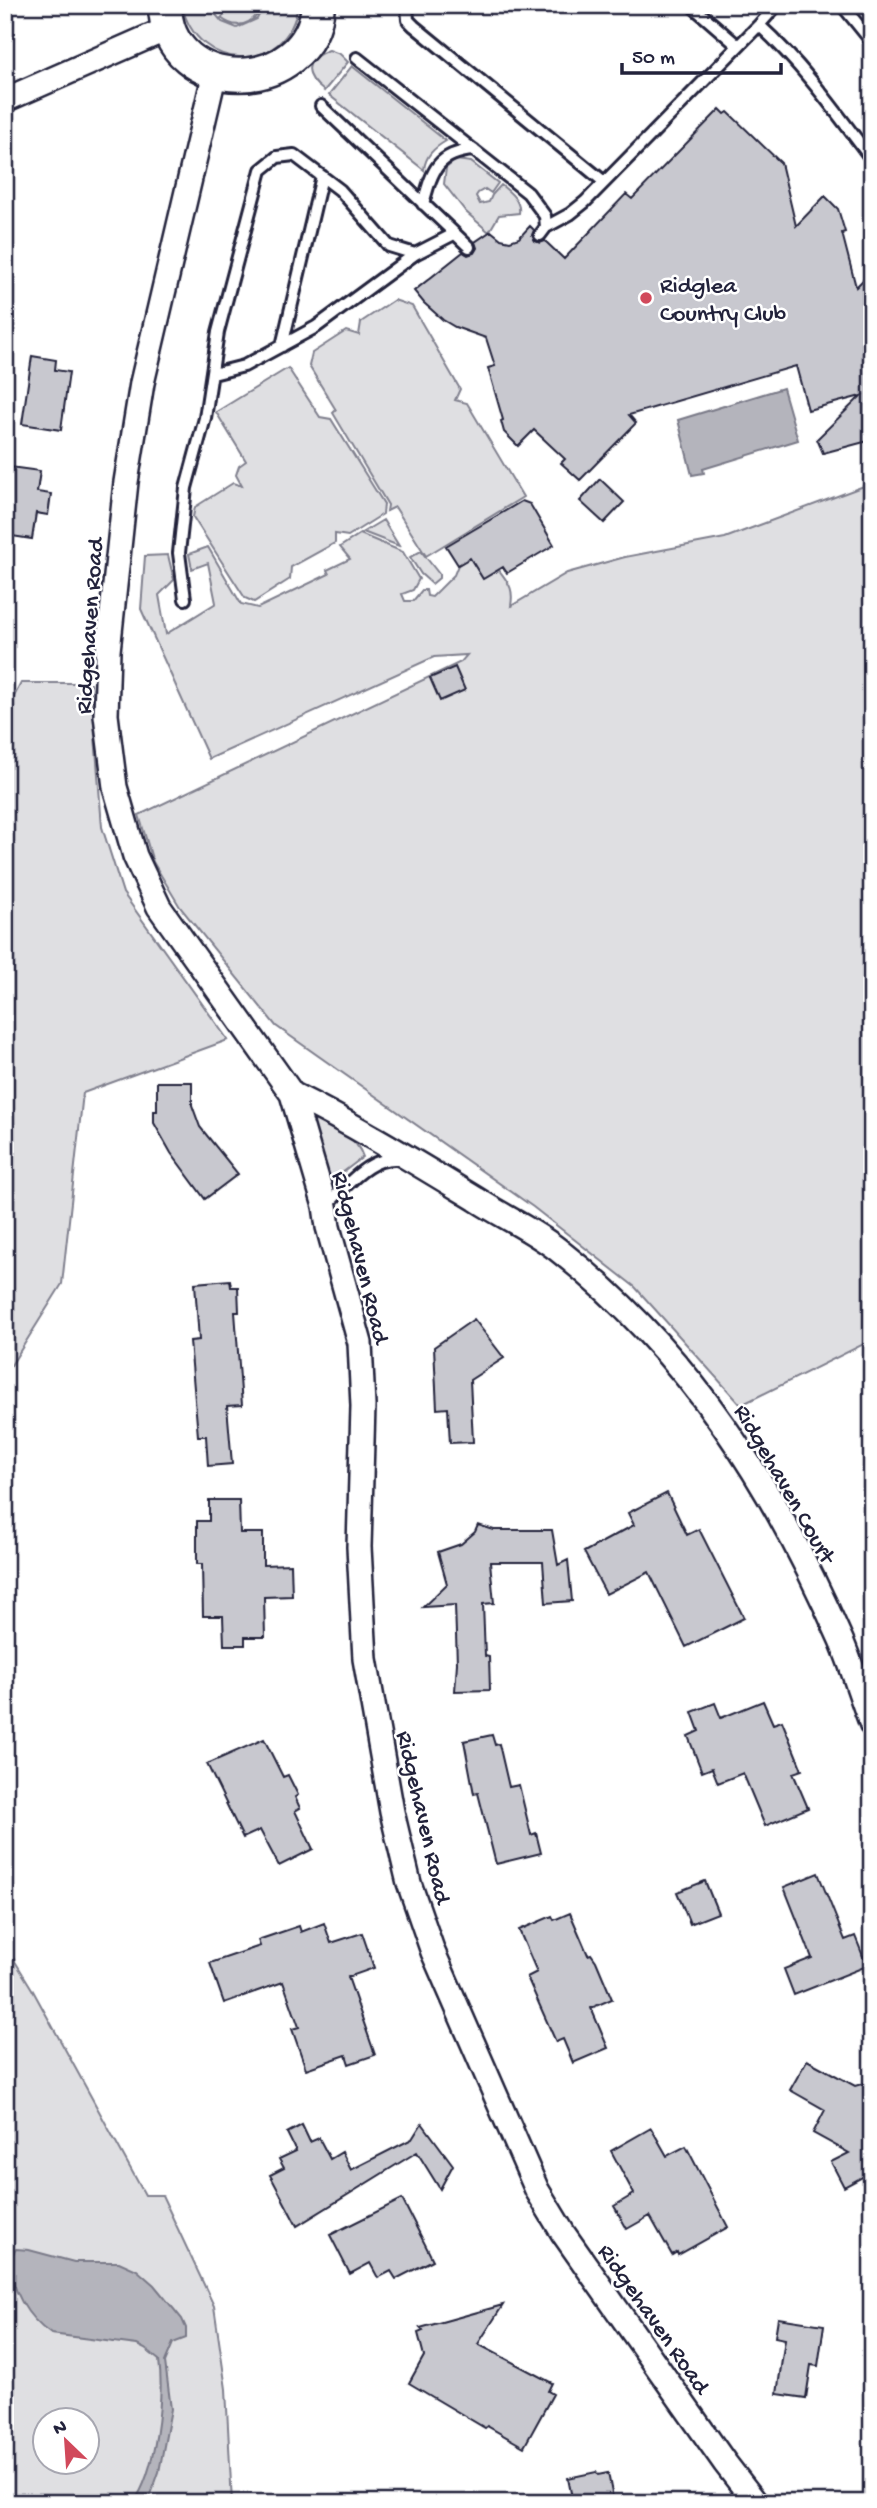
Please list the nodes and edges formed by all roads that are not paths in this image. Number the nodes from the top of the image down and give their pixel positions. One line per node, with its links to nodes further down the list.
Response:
1 (318, 5): 11 (street)
2 (407, 5): 17 (lane)
3 (691, 5): 9 (lane)
4 (777, 5): 7 (lane)
5 (842, 5): 8 (lane)
6 (167, 17): 11 (street); 12 (street)
7 (759, 25): 9 (lane); 15 (lane)
8 (872, 42)
9 (737, 45): 17 (lane)
10 (357, 58): 14 (lane)
11 (215, 72): 25 (street, Ridgehaven Road)
12 (5, 100)
13 (321, 106): 18 (lane)
14 (474, 150): 17 (lane); 18 (lane)
15 (872, 160)
16 (322, 176): 21 (lane); 22 (lane); 23 (lane)
17 (603, 181)
18 (423, 204): 19 (lane)
19 (454, 234): 20 (lane); 21 (lane)
20 (469, 247)
21 (415, 254): 22 (lane)
22 (282, 346): 23 (lane)
23 (213, 374): 24 (lane)
24 (185, 599)
25 (292, 1094): 26 (street, Ridgehaven Court); 27 (street, Ridgehaven Road)
26 (416, 1163): 27 (lane); 28 (street, Ridgehaven Court)
27 (325, 1206): 29 (street, Ridgehaven Road)
28 (872, 1725)
29 (756, 2503)

